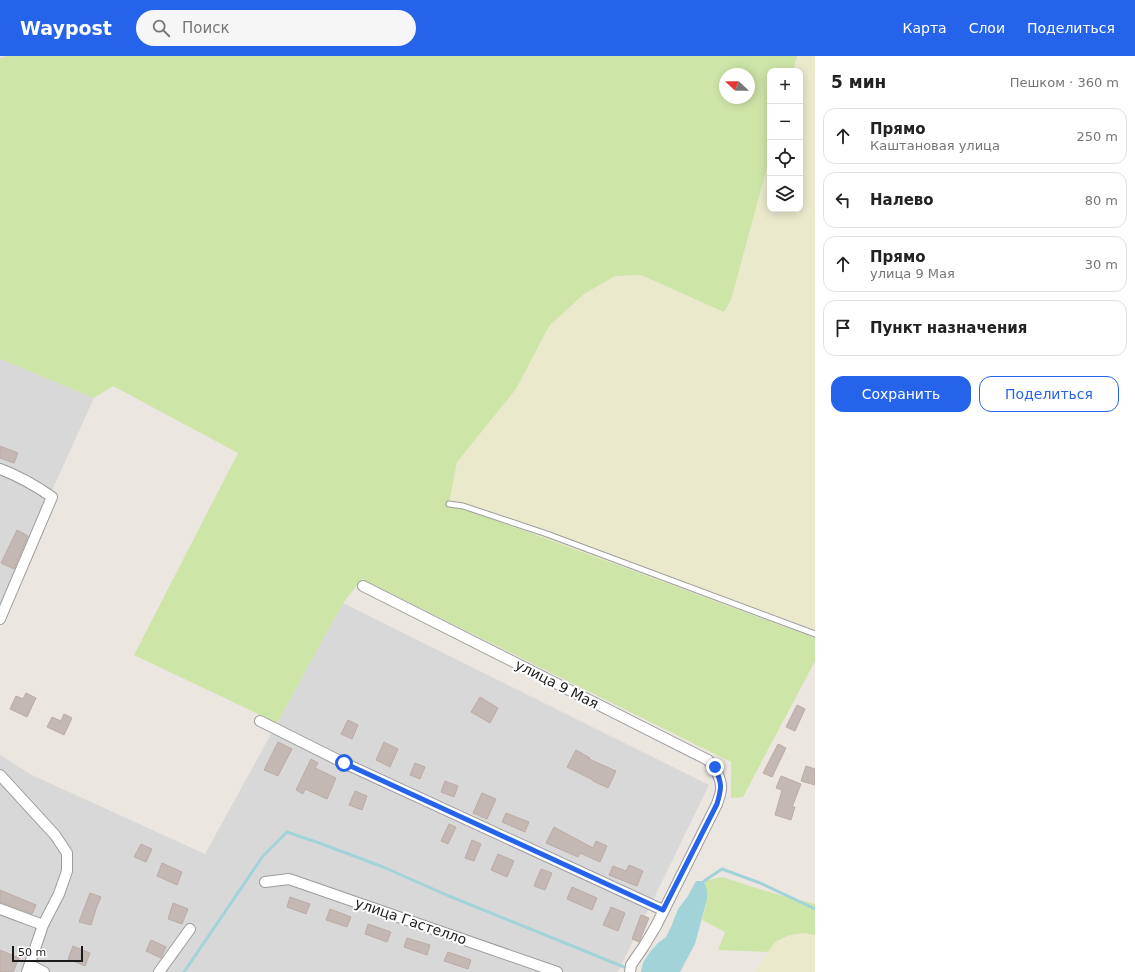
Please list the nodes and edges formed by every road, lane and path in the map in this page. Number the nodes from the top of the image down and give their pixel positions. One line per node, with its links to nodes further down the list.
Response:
1 (0, 469): 4 (street)
2 (449, 504): 5 (lane)
3 (363, 586): 10 (street, улица 9 Мая)
4 (0, 619)
5 (815, 634)
6 (260, 721): 10 (street)
7 (0, 775): 11 (street)
8 (265, 882): 16 (street, улица Гастелло)
9 (0, 909): 11 (street)
10 (663, 910): 17 (street, улица 9 Мая)
11 (43, 925): 13 (street)
12 (190, 929): 15 (street)
13 (28, 969): 14 (street)
14 (44, 972)
15 (159, 972)
16 (557, 972)
17 (630, 972)

